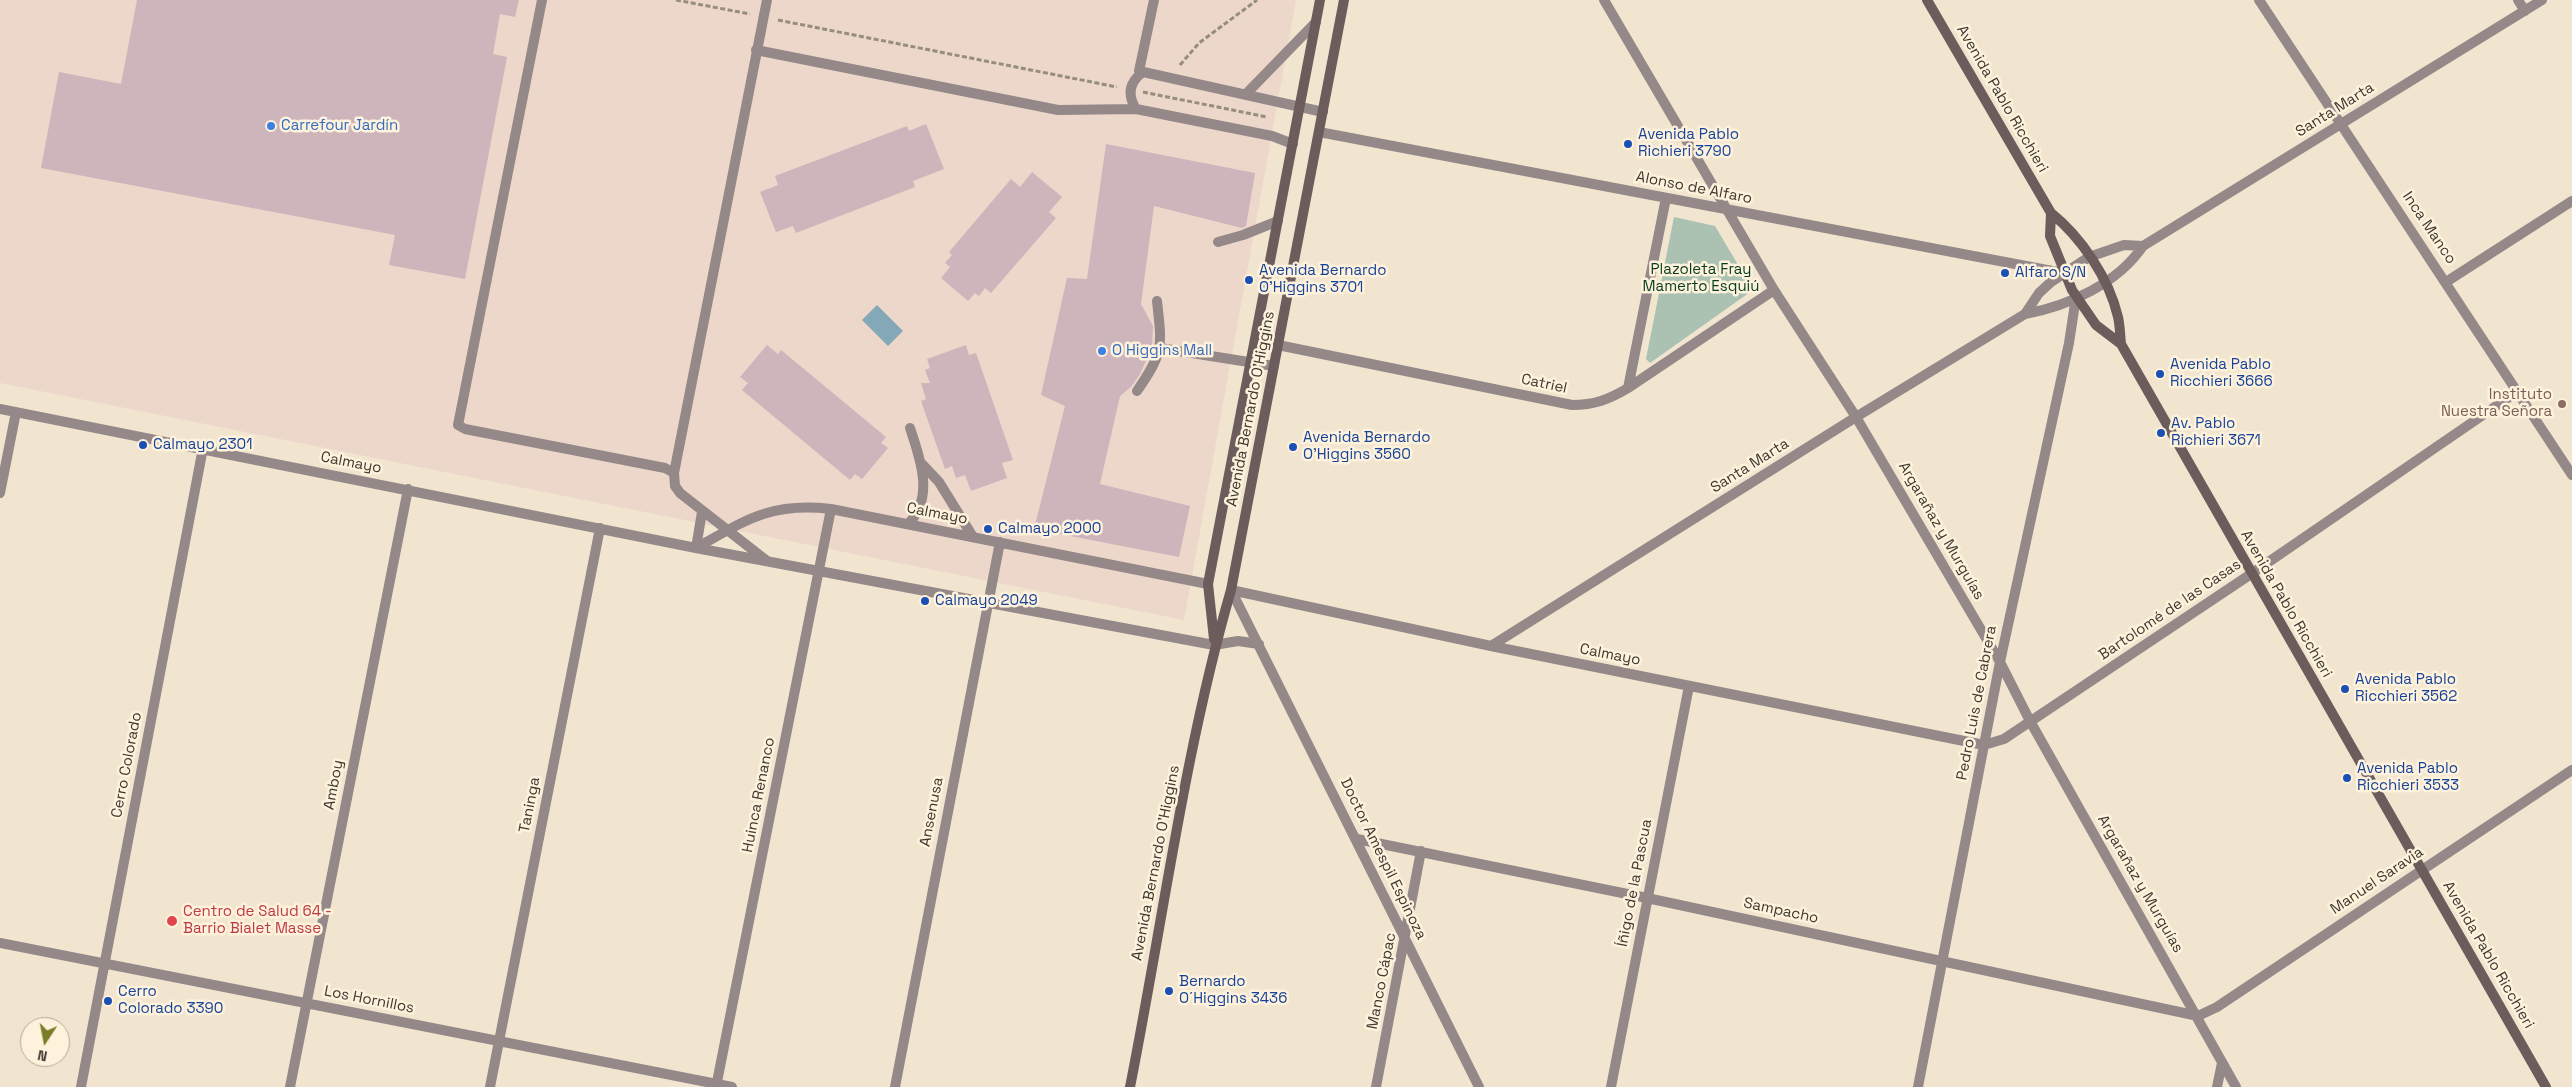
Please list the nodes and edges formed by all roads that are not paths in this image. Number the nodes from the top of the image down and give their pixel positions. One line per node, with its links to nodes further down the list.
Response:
1 (542, 0): 51 (street)
2 (767, 0): 13 (street)
3 (1154, 0): 14 (street)
4 (1320, 0): 12 (main road, Avenida Bernardo O'Higgins)
5 (1344, 0): 18 (main road, Avenida Bernardo O'Higgins)
6 (1604, 0): 24 (street, Argarañaz y Murguías)
7 (1927, 0): 25 (main road, Avenida Pablo Ricchieri)
8 (2259, 0): 19 (street, Inca Manco)
9 (2518, 0): 11 (street)
10 (2542, 0): 11 (street, Santa Marta)
11 (2525, 11): 19 (street, Santa Marta)
12 (1316, 22): 15 (street); 16 (main road, Avenida Bernardo O'Higgins)
13 (756, 50): 17 (street); 51 (street)
14 (1141, 72): 15 (street); 17 (street)
15 (1246, 94): 16 (street)
16 (1300, 105): 18 (street); 21 (main road, Avenida Bernardo O'Higgins)
17 (1136, 109): 21 (street)
18 (1323, 112): 20 (main road, Avenida Bernardo O'Higgins)
19 (2341, 124): 28 (street, Santa Marta); 32 (street, Inca Manco)
20 (1319, 132): 22 (street, Alonso de Alfaro); 38 (main road, Avenida Bernardo O'Higgins)
21 (1292, 144): 26 (main road, Avenida Bernardo O'Higgins)
22 (1666, 198): 24 (street, Alonso de Alfaro); 42 (street)
23 (2572, 200): 32 (street)
24 (1727, 210): 30 (street, Alonso de Alfaro); 33 (street, Argarañaz y Murguías)
25 (2051, 213): 29 (main road, Avenida Pablo Ricchieri); 30 (main road, Avenida Pablo Ricchieri)
26 (1278, 221): 27 (street); 40 (main road, Avenida Bernardo O'Higgins)
27 (1218, 242)
28 (2143, 246): 29 (street, Santa Marta); 31 (street, Santa Marta)
29 (2089, 257): 30 (street, Santa Marta); 31 (main road, Avenida Pablo Ricchieri)
30 (2063, 272): 34 (main road, Avenida Pablo Ricchieri); 36 (street, Santa Marta)
31 (2104, 282): 34 (street, Santa Marta); 37 (main road, Avenida Pablo Ricchieri)
32 (2446, 282): 44 (street, Inca Manco)
33 (1774, 290): 42 (street, Catriel); 47 (street, Argarañaz y Murguías)
34 (2076, 297): 36 (street, Santa Marta); 37 (main road, Avenida Pablo Ricchieri); 72 (street, Pedro Luis de Cabrera)
35 (1157, 301): 39 (street)
36 (2026, 314): 47 (street, Santa Marta)
37 (2121, 344): 65 (main road, Avenida Pablo Ricchieri)
38 (1278, 345): 41 (main road, Avenida Bernardo O'Higgins); 42 (street, Catriel)
39 (1160, 348): 40 (street); 43 (street)
40 (1251, 362): 41 (street); 66 (main road, Avenida Bernardo O'Higgins)
41 (1274, 366): 67 (main road, Avenida Bernardo O'Higgins)
42 (1628, 388)
43 (1137, 391)
44 (2518, 391): 52 (street, Inca Manco); 65 (street, Bartolomé de las Casas)
45 (0, 408): 46 (street, Calmayo)
46 (16, 412): 49 (street, Calmayo); 54 (street)
47 (1856, 417): 71 (street, Santa Marta); 72 (street, Argarañaz y Murguías)
48 (910, 428): 50 (street)
49 (203, 448): 53 (street, Calmayo); 84 (street, Cerro Colorado)
50 (922, 464): 57 (street); 60 (street)
51 (674, 472): 56 (street)
52 (2572, 474)
53 (408, 489): 58 (street, Calmayo); 85 (street, Amboy)
54 (0, 493)
55 (831, 509): 57 (street, Calmayo); 59 (street, Calmayo); 64 (street, Huinca Renanco)
56 (702, 512): 59 (street); 62 (street)
57 (908, 524): 60 (street, Calmayo)
58 (600, 528): 62 (street, Calmayo); 87 (street, Taninga)
59 (727, 531): 62 (street, Calmayo); 63 (street)
60 (973, 537): 61 (street, Calmayo)
61 (1000, 542): 66 (street, Calmayo); 68 (street, Ansenusa)
62 (696, 548): 63 (street, Calmayo)
63 (767, 562): 64 (street, Calmayo)
64 (818, 571): 68 (street, Calmayo); 89 (street, Huinca Renanco)
65 (2251, 574): 74 (street, Bartolomé de las Casas); 79 (main road, Avenida Pablo Ricchieri)
66 (1208, 584): 70 (main road, Avenida Bernardo O'Higgins)
67 (1231, 590): 69 (street, Doctor Amespil Espinoza); 70 (main road, Avenida Bernardo O'Higgins); 71 (street, Calmayo)
68 (988, 603): 70 (street, Calmayo); 95 (street, Ansenusa)
69 (1259, 644): 70 (street); 77 (street, Doctor Amespil Espinoza)
70 (1214, 645): 90 (main road, Avenida Bernardo O'Higgins)
71 (1491, 646): 73 (street, Calmayo)
72 (2000, 662): 74 (street, Argarañaz y Murguías); 75 (street, Pedro Luis de Cabrera)
73 (1689, 686): 75 (street, Calmayo); 80 (street, Íñigo de la Pascua)
74 (2030, 721): 75 (street, Bartolomé de las Casas); 86 (street, Argarañaz y Murguías)
75 (1984, 744): 83 (street, Pedro Luis de Cabrera)
76 (2572, 770): 79 (street, Manuel Saravia)
77 (1357, 839): 78 (street, Sampacho); 81 (street, Doctor Amespil Espinoza)
78 (1421, 851): 80 (street, Sampacho); 81 (street, Manco Cápac)
79 (2422, 869): 86 (street, Manuel Saravia); 102 (main road, Avenida Pablo Ricchieri)
80 (1647, 898): 83 (street, Sampacho); 98 (street, Íñigo de la Pascua)
81 (1406, 939): 96 (street, Manco Cápac); 97 (street, Doctor Amespil Espinoza)
82 (0, 943): 84 (street, Los Hornillos)
83 (1942, 961): 86 (street, Sampacho); 99 (street, Pedro Luis de Cabrera)
84 (105, 963): 85 (street, Los Hornillos); 91 (street, Cerro Colorado)
85 (306, 1003): 87 (street, Los Hornillos); 92 (street, Amboy)
86 (2198, 1016): 88 (street, Argarañaz y Murguías)
87 (499, 1041): 89 (street, Los Hornillos); 93 (street, Taninga)
88 (2222, 1063): 100 (street); 101 (street, Argarañaz y Murguías)
89 (716, 1086): 94 (street, Los Hornillos)
90 (1129, 1086)
91 (81, 1087)
92 (290, 1087)
93 (490, 1087)
94 (732, 1087)
95 (895, 1087)
96 (1376, 1087)
97 (1480, 1087)
98 (1611, 1087)
99 (1918, 1087)
100 (2217, 1087)
101 (2236, 1087)
102 (2546, 1087)

